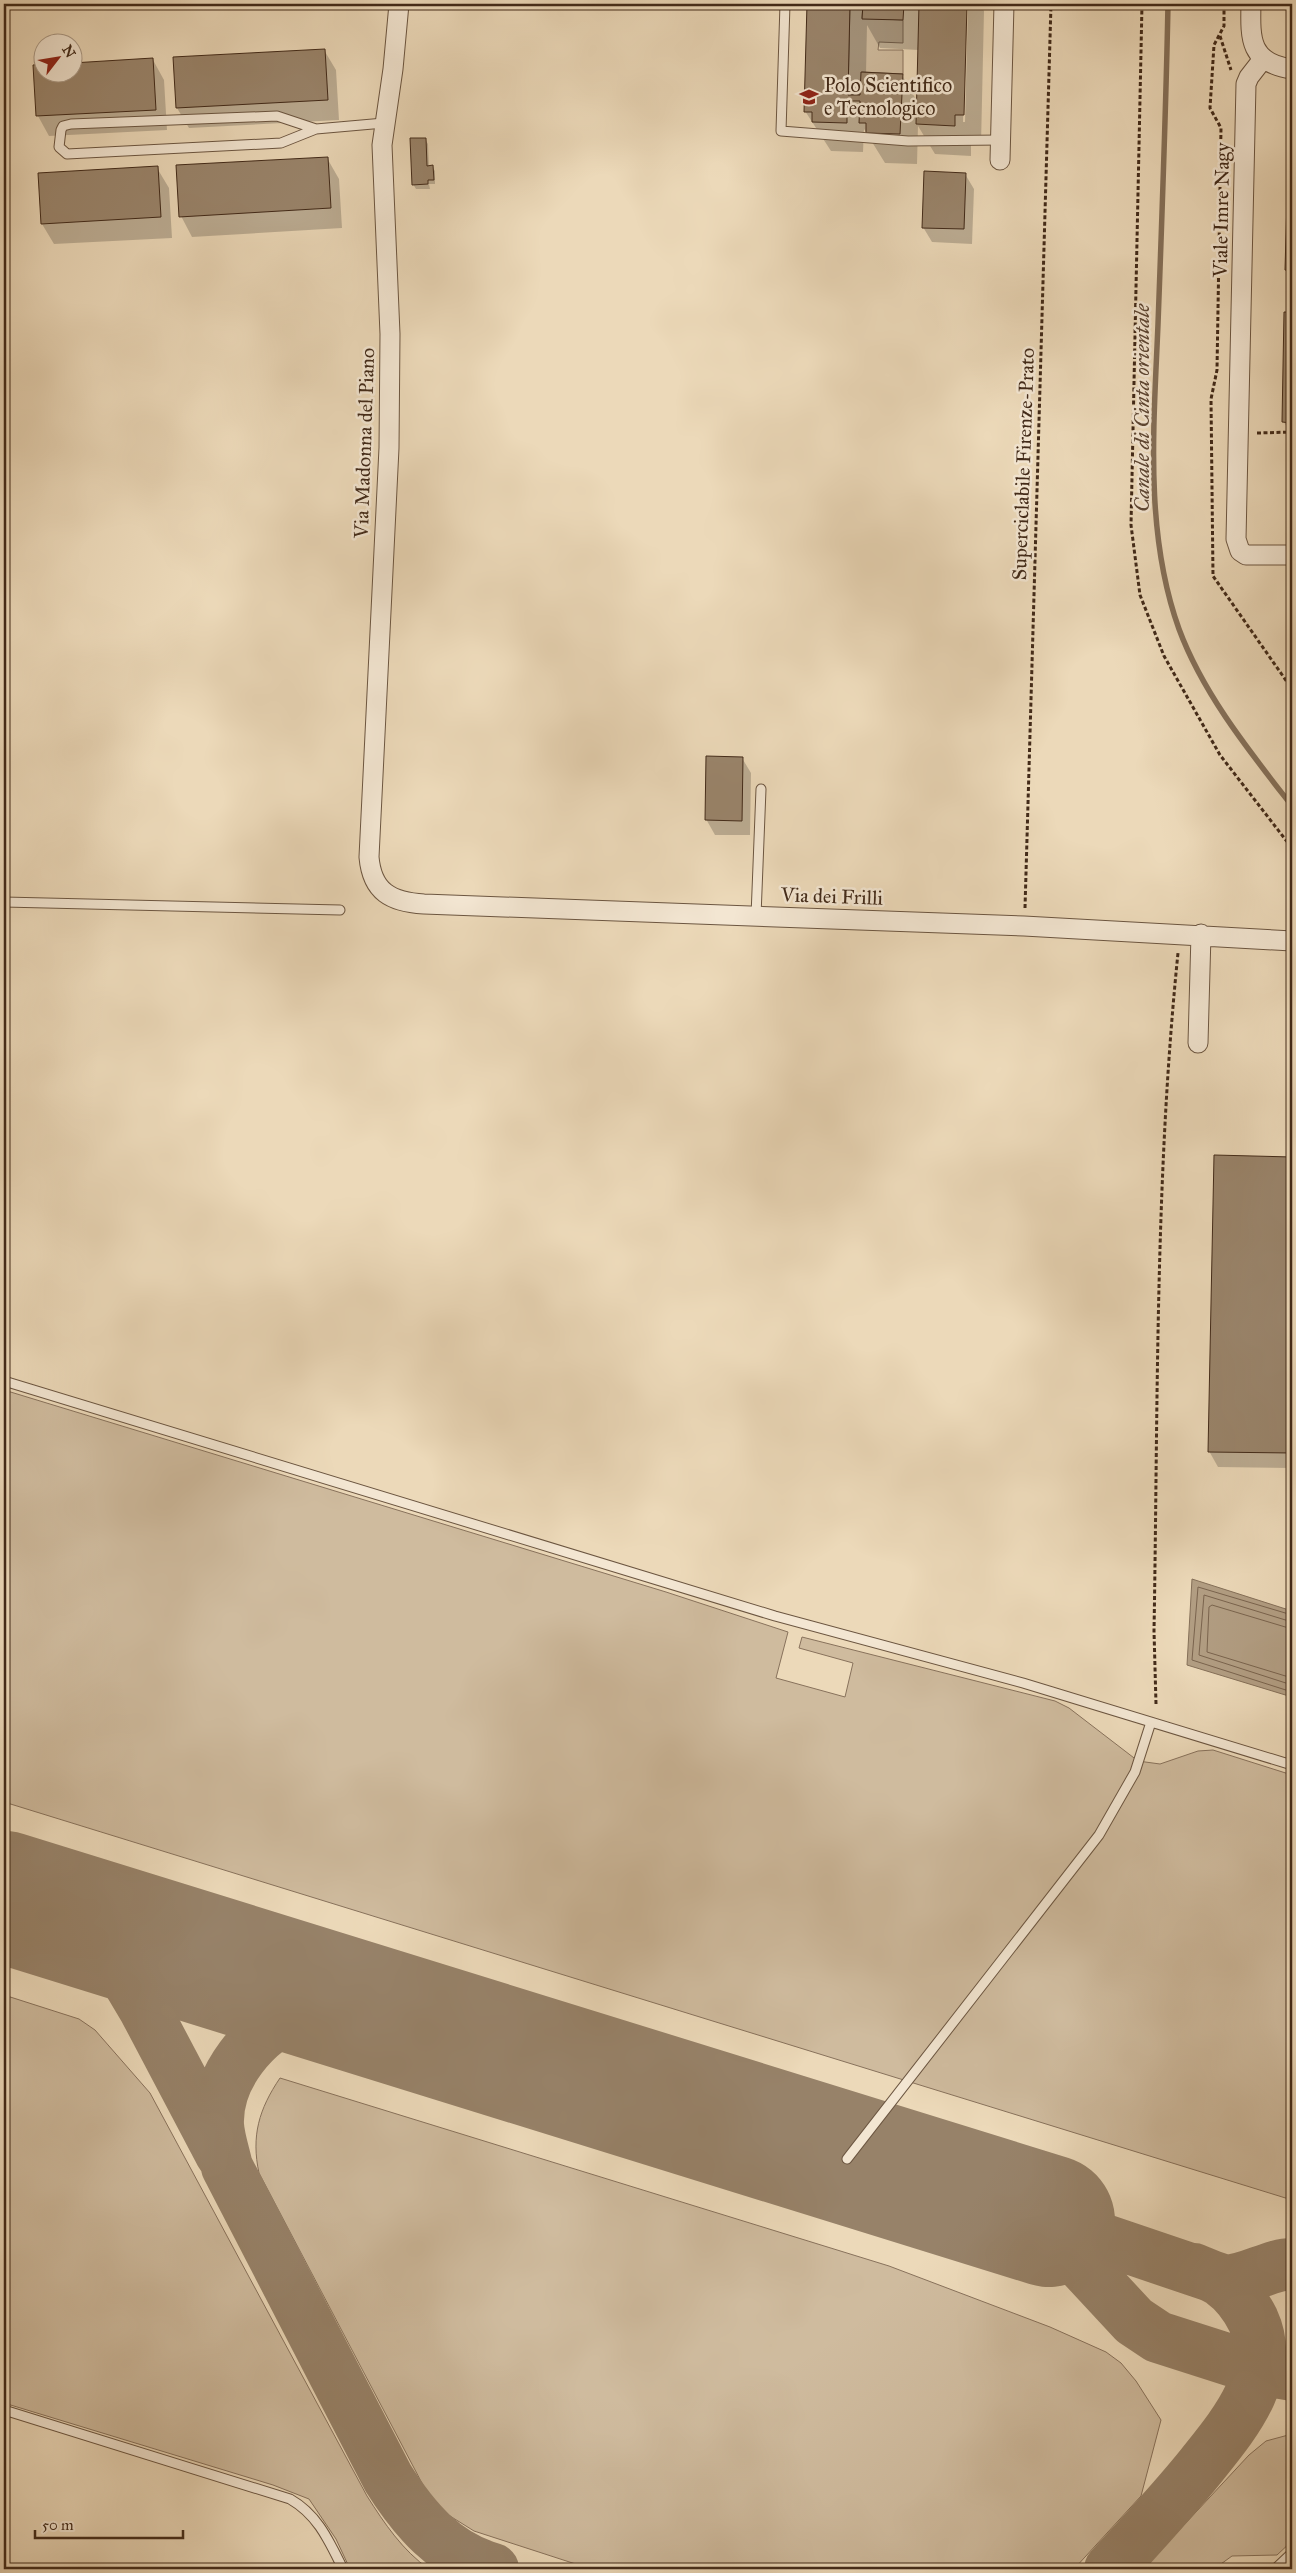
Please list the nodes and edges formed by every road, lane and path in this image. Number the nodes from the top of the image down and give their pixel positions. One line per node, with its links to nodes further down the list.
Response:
1 (399, 4): 11 (street, Via Madonna del Piano)
2 (785, 4): 13 (lane)
3 (1004, 4): 13 (street)
4 (1051, 4): 22 (path, Superciclabile Firenze-Prato)
5 (1142, 4): 17 (path)
6 (1251, 4): 8 (street)
7 (1220, 35): 10 (path)
8 (1263, 59): 9 (street); 10 (street)
9 (1292, 69)
10 (1246, 84): 15 (street, Viale Imre Nagy)
11 (384, 123): 12 (lane); 18 (street, Via Madonna del Piano)
12 (316, 128): 12 (lane)
13 (1001, 140): 14 (street)
14 (1000, 160)
15 (1292, 555)
16 (761, 789): 21 (lane)
17 (1292, 848)
18 (376, 884): 21 (street, Via dei Frilli)
19 (4, 902): 20 (lane)
20 (340, 910)
21 (756, 916): 22 (street, Via dei Frilli)
22 (1024, 926): 23 (street, Via dei Frilli)
23 (1180, 933): 24 (street, Via dei Frilli); 28 (path)
24 (1201, 934): 25 (street, Via dei Frilli); 26 (street)
25 (1292, 940)
26 (1198, 1043)
27 (4, 1381): 29 (lane)
28 (1156, 1704)
29 (1151, 1722): 30 (lane); 31 (lane)
30 (1292, 1765)
31 (847, 2158)
32 (4, 2410): 34 (lane)
33 (1292, 2553): 35 (lane)
34 (343, 2569)
35 (1275, 2569)

